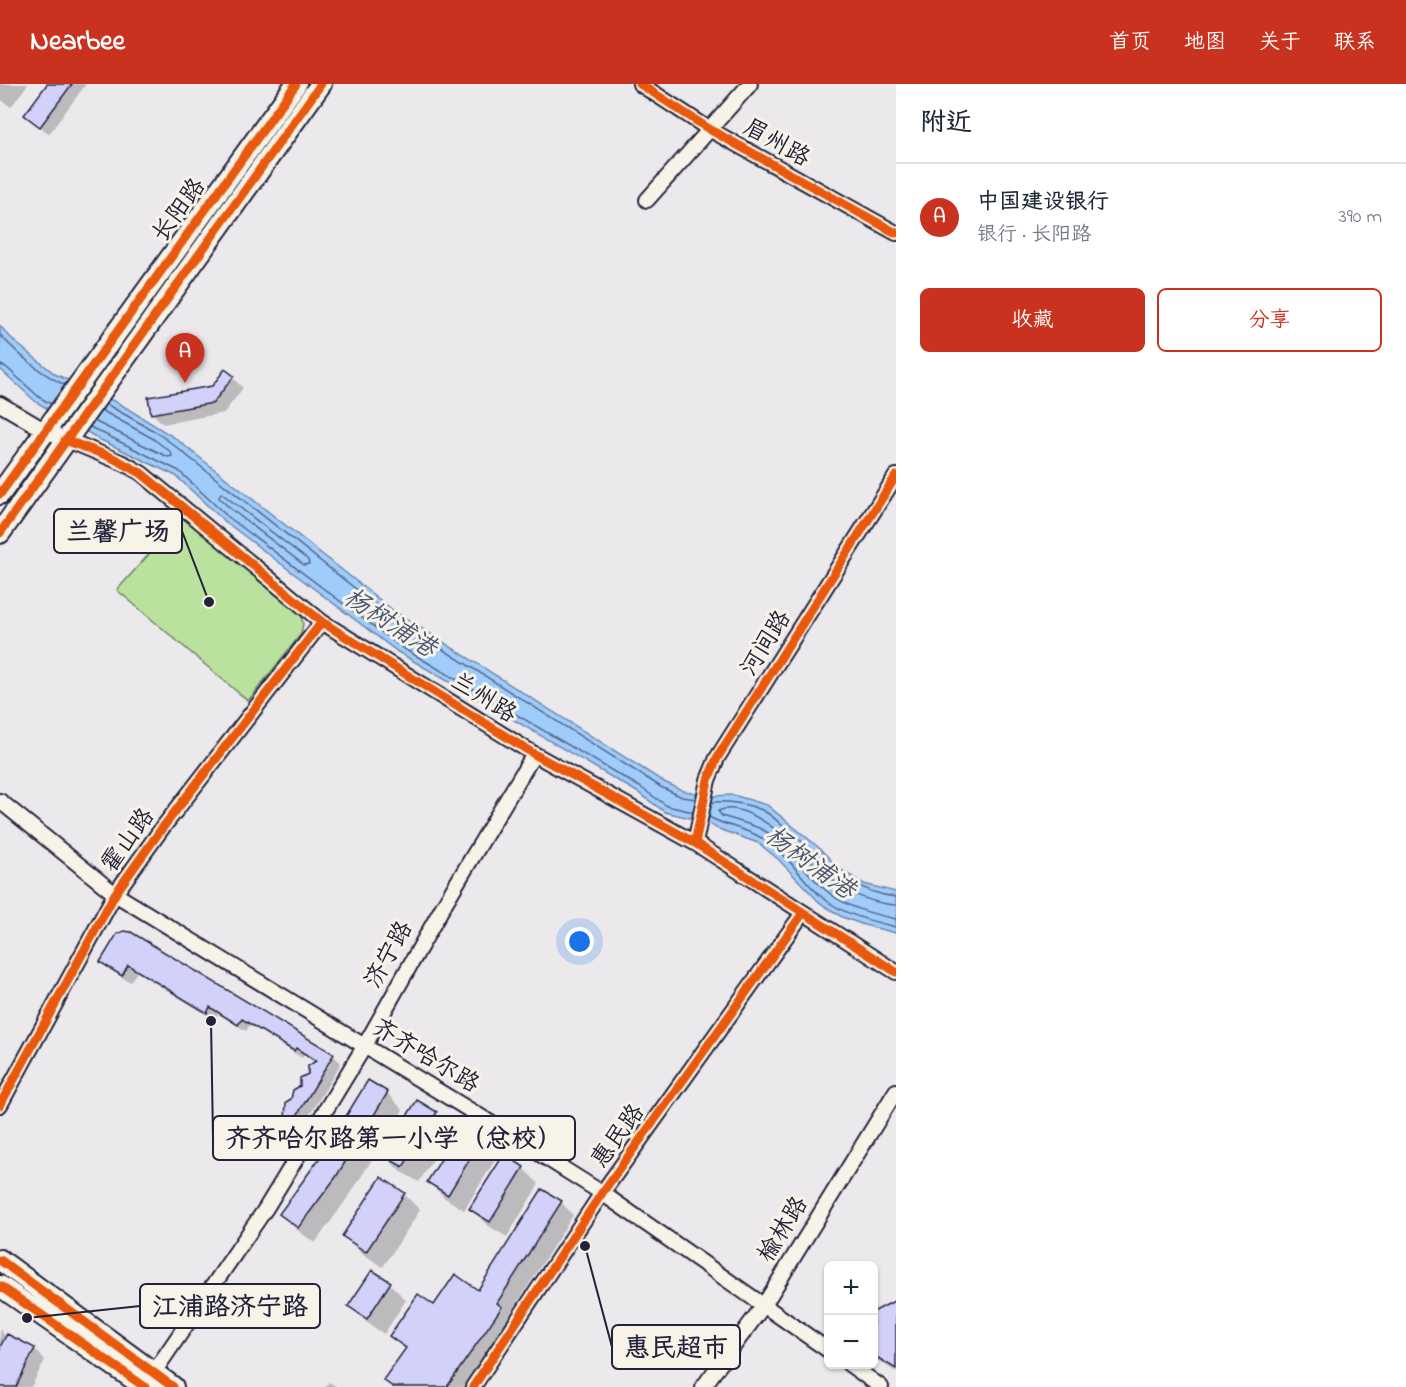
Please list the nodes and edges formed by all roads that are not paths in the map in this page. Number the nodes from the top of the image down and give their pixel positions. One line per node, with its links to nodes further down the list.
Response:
1 (296, 84): 9 (main road, 长阳路)
2 (321, 84): 10 (main road, 长阳路)
3 (640, 84): 5 (street, 眉州路)
4 (750, 84): 5 (street)
5 (709, 129): 6 (street); 7 (street, 眉州路)
6 (647, 200)
7 (896, 233)
8 (0, 404): 9 (street, 兰州路)
9 (44, 430): 10 (street, 兰州路); 12 (main road)
10 (65, 440): 13 (main road); 14 (street, 兰州路)
11 (896, 476): 17 (street, 河间路)
12 (0, 494)
13 (0, 533)
14 (322, 622): 15 (street, 兰州路); 18 (street, 霍山路)
15 (534, 754): 17 (street, 兰州路); 21 (street, 济宁路)
16 (0, 801): 18 (street, 齐齐哈尔路)
17 (695, 843): 19 (street, 兰州路)
18 (115, 894): 21 (street, 齐齐哈尔路); 23 (street, 霍山路)
19 (803, 914): 20 (street, 兰州路); 24 (street, 惠民路)
20 (896, 972)
21 (364, 1047): 24 (street, 齐齐哈尔路); 30 (street, 济宁路)
22 (896, 1091): 27 (street, 榆林路)
23 (0, 1105)
24 (602, 1193): 27 (street, 齐齐哈尔路); 32 (street, 惠民路)
25 (0, 1260): 30 (main road)
26 (0, 1286): 30 (main road)
27 (764, 1305): 28 (street, 齐齐哈尔路); 33 (street, 榆林路)
28 (824, 1347)
29 (855, 1369): 34 (street)
30 (146, 1383): 31 (main road)
31 (173, 1387)
32 (473, 1387)
33 (704, 1387)
34 (882, 1387)

